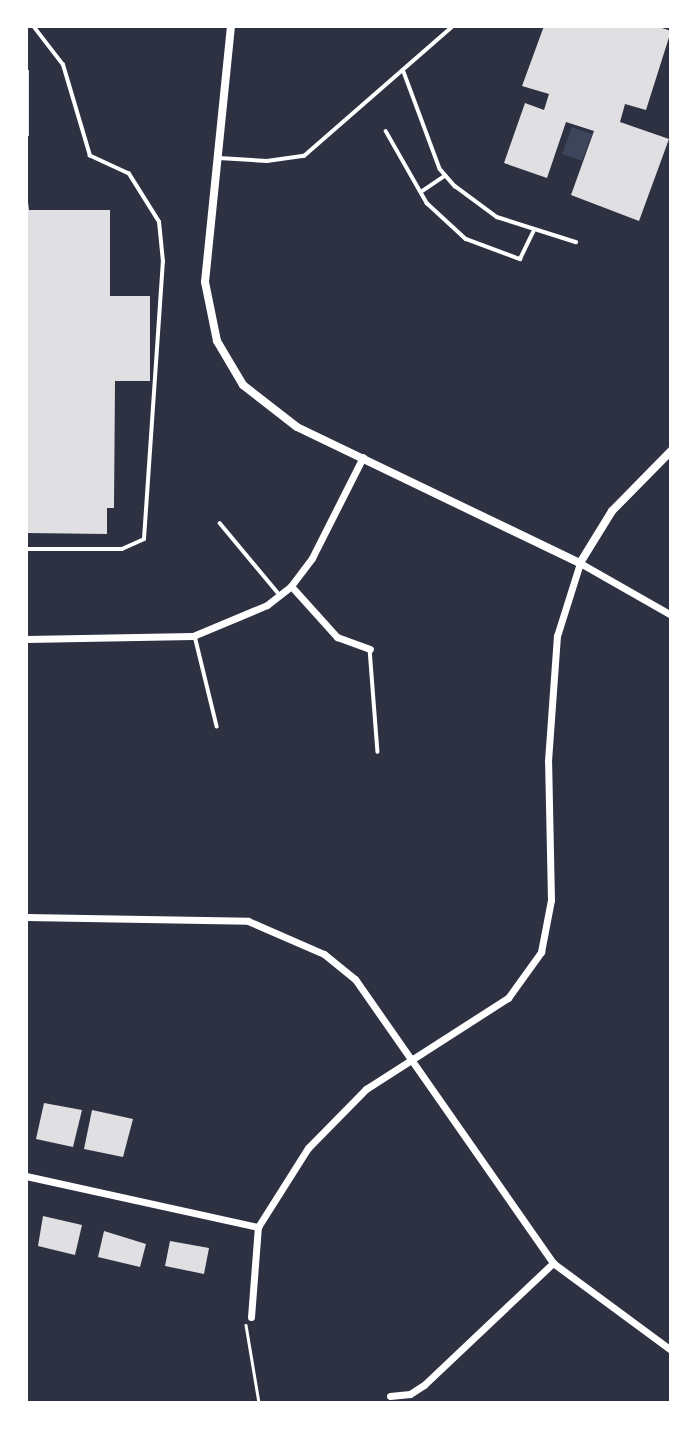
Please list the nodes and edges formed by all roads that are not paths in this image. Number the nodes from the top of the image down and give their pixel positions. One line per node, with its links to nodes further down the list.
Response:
1 (33, 26): 14 (lane)
2 (231, 26): 6 (street)
3 (453, 26): 4 (lane)
4 (404, 72): 6 (lane); 7 (lane)
5 (386, 131): 8 (lane)
6 (219, 158): 12 (street)
7 (445, 176): 8 (lane); 9 (lane)
8 (421, 192): 9 (lane)
9 (533, 232): 10 (lane)
10 (576, 242)
11 (671, 451): 15 (street)
12 (363, 457): 15 (street); 16 (street)
13 (220, 523): 17 (lane)
14 (26, 549)
15 (580, 563): 18 (street); 25 (street)
16 (291, 586): 17 (street); 21 (street)
17 (281, 596): 19 (street)
18 (671, 615)
19 (195, 636): 20 (street); 22 (lane)
20 (26, 639)
21 (370, 649): 23 (lane)
22 (217, 726)
23 (378, 752)
24 (26, 917): 25 (street)
25 (410, 1063): 27 (street); 28 (street)
26 (26, 1176): 27 (street)
27 (258, 1227): 29 (street)
28 (553, 1263): 30 (street); 31 (street)
29 (251, 1317)
30 (671, 1350)
31 (390, 1396)

